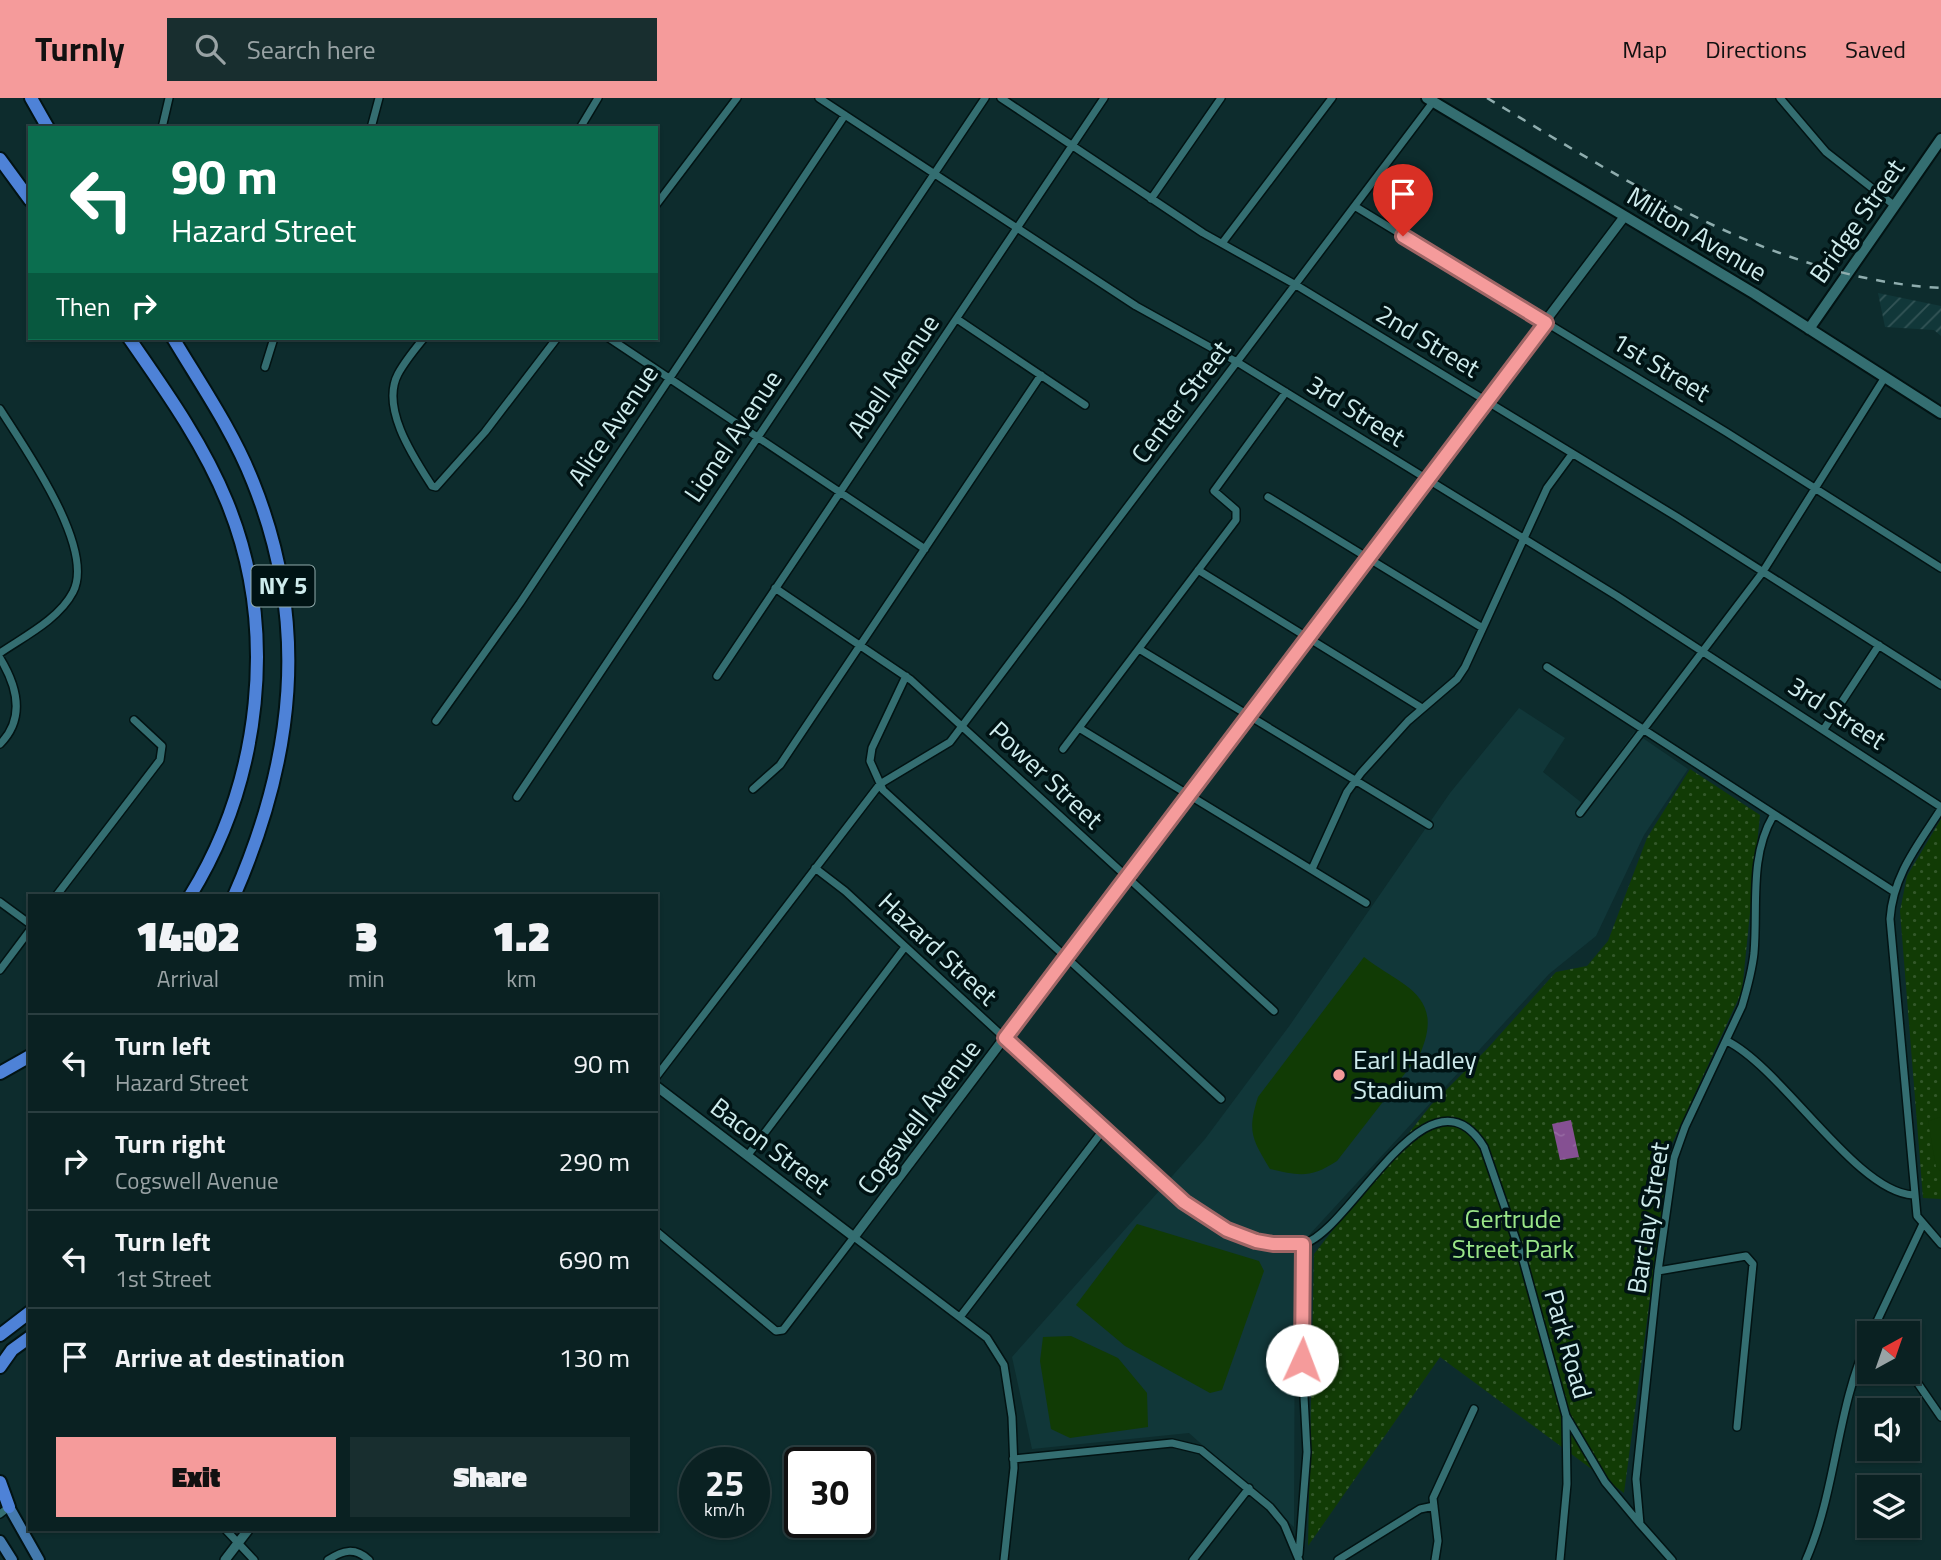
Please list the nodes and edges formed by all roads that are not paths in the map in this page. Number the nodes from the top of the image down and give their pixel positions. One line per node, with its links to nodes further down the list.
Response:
1 (30, 98): 15 (highway)
2 (169, 98): 16 (street)
3 (379, 98): 17 (street)
4 (598, 98): 18 (street)
5 (737, 98): 25 (street)
6 (820, 98): 14 (street, 3rd Street)
7 (985, 98): 22 (street, Lionel Avenue)
8 (1001, 98): 20 (street, 2nd Street)
9 (1104, 98): 20 (street, Abell Avenue)
10 (1221, 98): 24 (street)
11 (1332, 98): 30 (street)
12 (1780, 98): 26 (street)
13 (1430, 100): 27 (street, Center Street); 28 (main road, Milton Avenue)
14 (845, 115): 22 (street, 3rd Street); 45 (street, Alice Avenue)
15 (47, 126)
16 (162, 126)
17 (372, 126)
18 (581, 126)
19 (1941, 139): 26 (main road, Bridge Street)
20 (1072, 146): 24 (street, 2nd Street); 29 (street, Abell Avenue)
21 (0, 159): 23 (highway)
22 (933, 174): 29 (street, 3rd Street); 51 (street, Lionel Avenue)
23 (28, 197)
24 (1151, 199): 30 (street, 2nd Street)
25 (658, 202)
26 (1895, 206): 34 (main road, Bridge Street)
27 (1356, 207): 31 (street, Center Street); 33 (street, 1st Street)
28 (1624, 217): 33 (street, Cogswell Avenue); 34 (main road, Milton Avenue)
29 (1016, 230): 32 (street, Abell Avenue); 41 (street, 3rd Street)
30 (1223, 242): 31 (street, 2nd Street)
31 (1296, 285): 41 (street, Center Street); 47 (street, 2nd Street)
32 (957, 320): 43 (street); 55 (street, Abell Avenue)
33 (1546, 323): 47 (street, Cogswell Avenue); 54 (street, 1st Street)
34 (1809, 329): 44 (main road, Milton Avenue)
35 (130, 340): 99 (highway, NY 5)
36 (174, 340): 100 (highway, NY 5)
37 (273, 340): 42 (street)
38 (423, 340): 39 (street)
39 (555, 340)
40 (612, 340): 45 (street)
41 (1237, 362): 46 (street, 3rd Street); 79 (street, Center Street)
42 (265, 367)
43 (1041, 375): 48 (street); 58 (street)
44 (1885, 377): 50 (main road, Milton Avenue); 54 (street)
45 (670, 379): 51 (street); 78 (street, Alice Avenue)
46 (1286, 393): 53 (street, 3rd Street); 61 (street)
47 (1487, 402): 52 (street, 2nd Street); 53 (street, Cogswell Avenue)
48 (1085, 405)
49 (0, 409): 70 (street)
50 (1941, 413)
51 (758, 438): 55 (street); 89 (street, Lionel Avenue)
52 (1572, 454): 57 (street); 62 (street, 2nd Street)
53 (1428, 480): 57 (street, 3rd Street); 59 (street, Cogswell Avenue)
54 (1816, 489): 60 (street, 1st Street); 62 (street)
55 (839, 493): 58 (street); 63 (street, Abell Avenue)
56 (1268, 498): 59 (street)
57 (1524, 540): 64 (street); 69 (street, 3rd Street)
58 (925, 549): 66 (street)
59 (1368, 558): 64 (street); 65 (street, Cogswell Avenue)
60 (1941, 568)
61 (1198, 570): 65 (street); 68 (street)
62 (1762, 573): 67 (street, 2nd Street); 69 (street)
63 (775, 588): 66 (street, Power Street); 72 (street, Abell Avenue)
64 (1481, 627): 75 (street)
65 (1308, 637): 75 (street); 76 (street, Cogswell Avenue)
66 (862, 644): 73 (street, Power Street); 87 (street)
67 (1879, 645): 74 (street, 2nd Street); 81 (street)
68 (1139, 649): 76 (street); 80 (street)
69 (1702, 652): 81 (street, 3rd Street); 82 (street)
70 (0, 655): 83 (street)
71 (1547, 667): 82 (street)
72 (716, 676)
73 (906, 676): 79 (street, Power Street); 86 (street)
74 (1941, 685)
75 (1422, 708): 85 (street)
76 (1248, 716): 85 (street); 88 (street, Cogswell Avenue)
77 (134, 720): 98 (street)
78 (436, 721)
79 (961, 726): 86 (street, Center Street); 96 (street, Power Street)
80 (1079, 727): 84 (street); 88 (street)
81 (1824, 729): 90 (street, 3rd Street)
82 (1642, 732): 91 (street); 92 (street)
83 (0, 744)
84 (1063, 749)
85 (1355, 780): 93 (street); 95 (street)
86 (880, 784): 94 (street); 106 (street)
87 (753, 789)
88 (1189, 794): 95 (street); 96 (street, Cogswell Avenue)
89 (517, 797)
90 (1941, 808): 97 (street)
91 (1580, 813)
92 (1773, 816): 97 (street); 110 (street, Barclay Street)
93 (1429, 825)
94 (815, 868): 105 (street, Hazard Street); 113 (street)
95 (1312, 869): 102 (street)
96 (1126, 878): 106 (street, Cogswell Avenue); 108 (street, Power Street)
97 (1893, 891): 118 (street)
98 (58, 894)
99 (191, 894)
100 (235, 894)
101 (0, 902): 103 (street)
102 (1366, 903)
103 (28, 923)
104 (28, 933): 107 (street)
105 (905, 947): 109 (street, Hazard Street); 117 (street)
106 (1066, 957): 109 (street, Cogswell Avenue); 115 (street)
107 (0, 970)
108 (1274, 1011)
109 (1005, 1038): 116 (street, Hazard Street); 121 (street, Cogswell Avenue)
110 (1727, 1041): 118 (street); 124 (street, Barclay Street)
111 (28, 1057): 112 (highway)
112 (0, 1073)
113 (658, 1074)
114 (658, 1088): 117 (street, Bacon Street)
115 (1221, 1099)
116 (1104, 1129): 122 (street, Hazard Street); 126 (street)
117 (748, 1156): 121 (street, Bacon Street)
118 (1913, 1195): 119 (street)
119 (1922, 1226): 123 (street); 127 (street)
120 (658, 1233): 121 (street)
121 (854, 1237): 126 (street, Bacon Street)
122 (1303, 1244): 134 (street, Park Road); 148 (street)
123 (1941, 1244)
124 (1658, 1271): 136 (street); 143 (street, Barclay Street)
125 (28, 1314): 128 (highway)
126 (960, 1317): 137 (street, Bacon Street)
127 (1877, 1321)
128 (0, 1335)
129 (28, 1338): 130 (highway)
130 (0, 1367)
131 (1857, 1375): 161 (street)
132 (1918, 1384): 135 (street)
133 (1474, 1409): 141 (street)
134 (1566, 1416): 143 (street, Park Road); 159 (street)
135 (1941, 1417)
136 (1737, 1427)
137 (1013, 1459): 139 (street); 155 (street, Bacon Street)
138 (0, 1482): 142 (highway)
139 (1249, 1488): 148 (street); 156 (street)
140 (0, 1492): 142 (main road)
141 (1434, 1506): 157 (street); 158 (street)
142 (4, 1511): 150 (main road)
143 (1640, 1524): 160 (street)
144 (227, 1531): 147 (street)
145 (247, 1531): 147 (street)
146 (0, 1541): 149 (main road)
147 (238, 1542): 151 (street); 152 (street)
148 (1299, 1559)
149 (12, 1560)
150 (39, 1560)
151 (225, 1560)
152 (254, 1560)
153 (328, 1560): 154 (street)
154 (369, 1560)
155 (1004, 1560)
156 (1193, 1560)
157 (1338, 1560)
158 (1435, 1560)
159 (1560, 1560)
160 (1672, 1560)
161 (1806, 1560)

